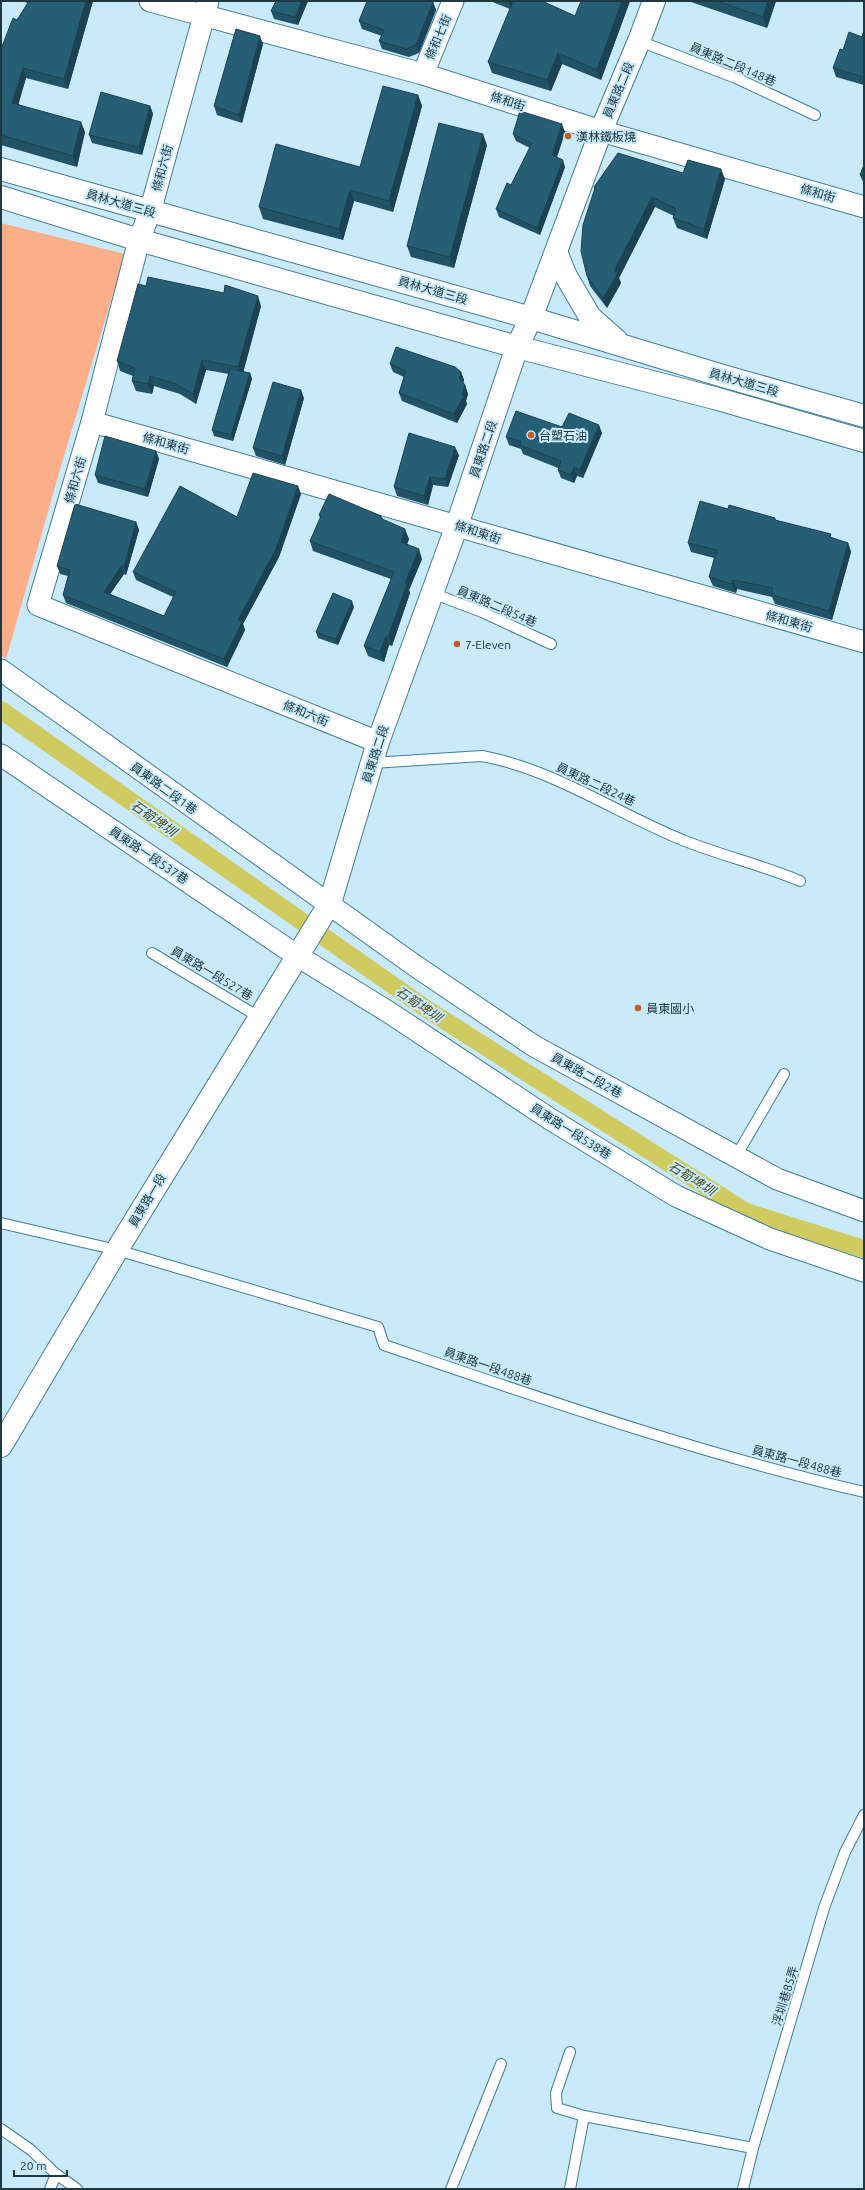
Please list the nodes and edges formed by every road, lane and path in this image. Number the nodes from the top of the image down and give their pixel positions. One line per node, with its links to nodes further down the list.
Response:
1 (150, 1): 4 (street, 條和街)
2 (453, 1): 6 (street, 條和七街)
3 (654, 1): 5 (main road, 員東路二段)
4 (206, 9): 6 (street, 條和街); 12 (street, 條和六街)
5 (639, 41): 7 (lane, 員東路二段148巷); 8 (main road, 員東路二段)
6 (423, 74): 8 (street, 條和街)
7 (815, 115)
8 (601, 131): 11 (street, 條和街); 14 (main road, 員東路二段)
9 (1, 169): 12 (main road, 員林大道三段)
10 (1, 197): 13 (main road, 員林大道三段)
11 (864, 207)
12 (150, 212): 13 (street, 條和六街); 15 (main road, 員林大道三段)
13 (139, 240): 17 (main road, 員林大道三段); 19 (street, 條和六街)
14 (556, 252): 15 (main road, 員東路二段); 16 (main road)
15 (531, 318): 16 (main road, 員林大道三段); 17 (main road, 員東路二段)
16 (622, 344): 18 (main road, 員林大道三段)
17 (517, 347): 20 (main road, 員林大道三段); 21 (main road, 員東路二段)
18 (864, 416)
19 (92, 422): 21 (street, 條和東街); 26 (street, 條和六街)
20 (864, 441)
21 (457, 525): 22 (main road, 員東路二段); 23 (street, 條和東街)
22 (432, 594): 24 (lane, 員東路二段54巷); 26 (main road, 員東路二段)
23 (864, 642)
24 (551, 644)
25 (1, 670): 29 (street, 員東路二段1巷)
26 (375, 752): 28 (lane, 員東路二段24巷); 29 (main road, 員東路二段)
27 (1, 755): 31 (street, 員東路一段537巷)
28 (800, 881)
29 (330, 903): 31 (main road, 員東路二段); 34 (street, 員東路二段2巷)
30 (152, 952): 32 (lane, 員東路一段527巷)
31 (296, 956): 32 (main road, 員東路一段); 38 (street, 員東路一段538巷)
32 (259, 1017): 37 (main road, 員東路一段)
33 (784, 1074): 34 (lane)
34 (735, 1158): 35 (street, 員東路二段2巷)
35 (864, 1211)
36 (1, 1223): 37 (lane)
37 (117, 1250): 39 (main road, 員東路一段); 40 (lane, 員東路一段488巷)
38 (864, 1271)
39 (1, 1446)
40 (864, 1492)
41 (864, 1815): 46 (lane, 浮圳巷85弄)
42 (570, 2052): 44 (lane)
43 (501, 2064): 50 (lane)
44 (584, 2116): 46 (lane); 51 (lane)
45 (1, 2129): 47 (lane)
46 (753, 2148): 52 (lane, 浮圳巷85弄)
47 (56, 2174): 48 (lane); 49 (lane)
48 (50, 2189)
49 (77, 2189)
50 (451, 2189)
51 (570, 2189)
52 (743, 2189)

